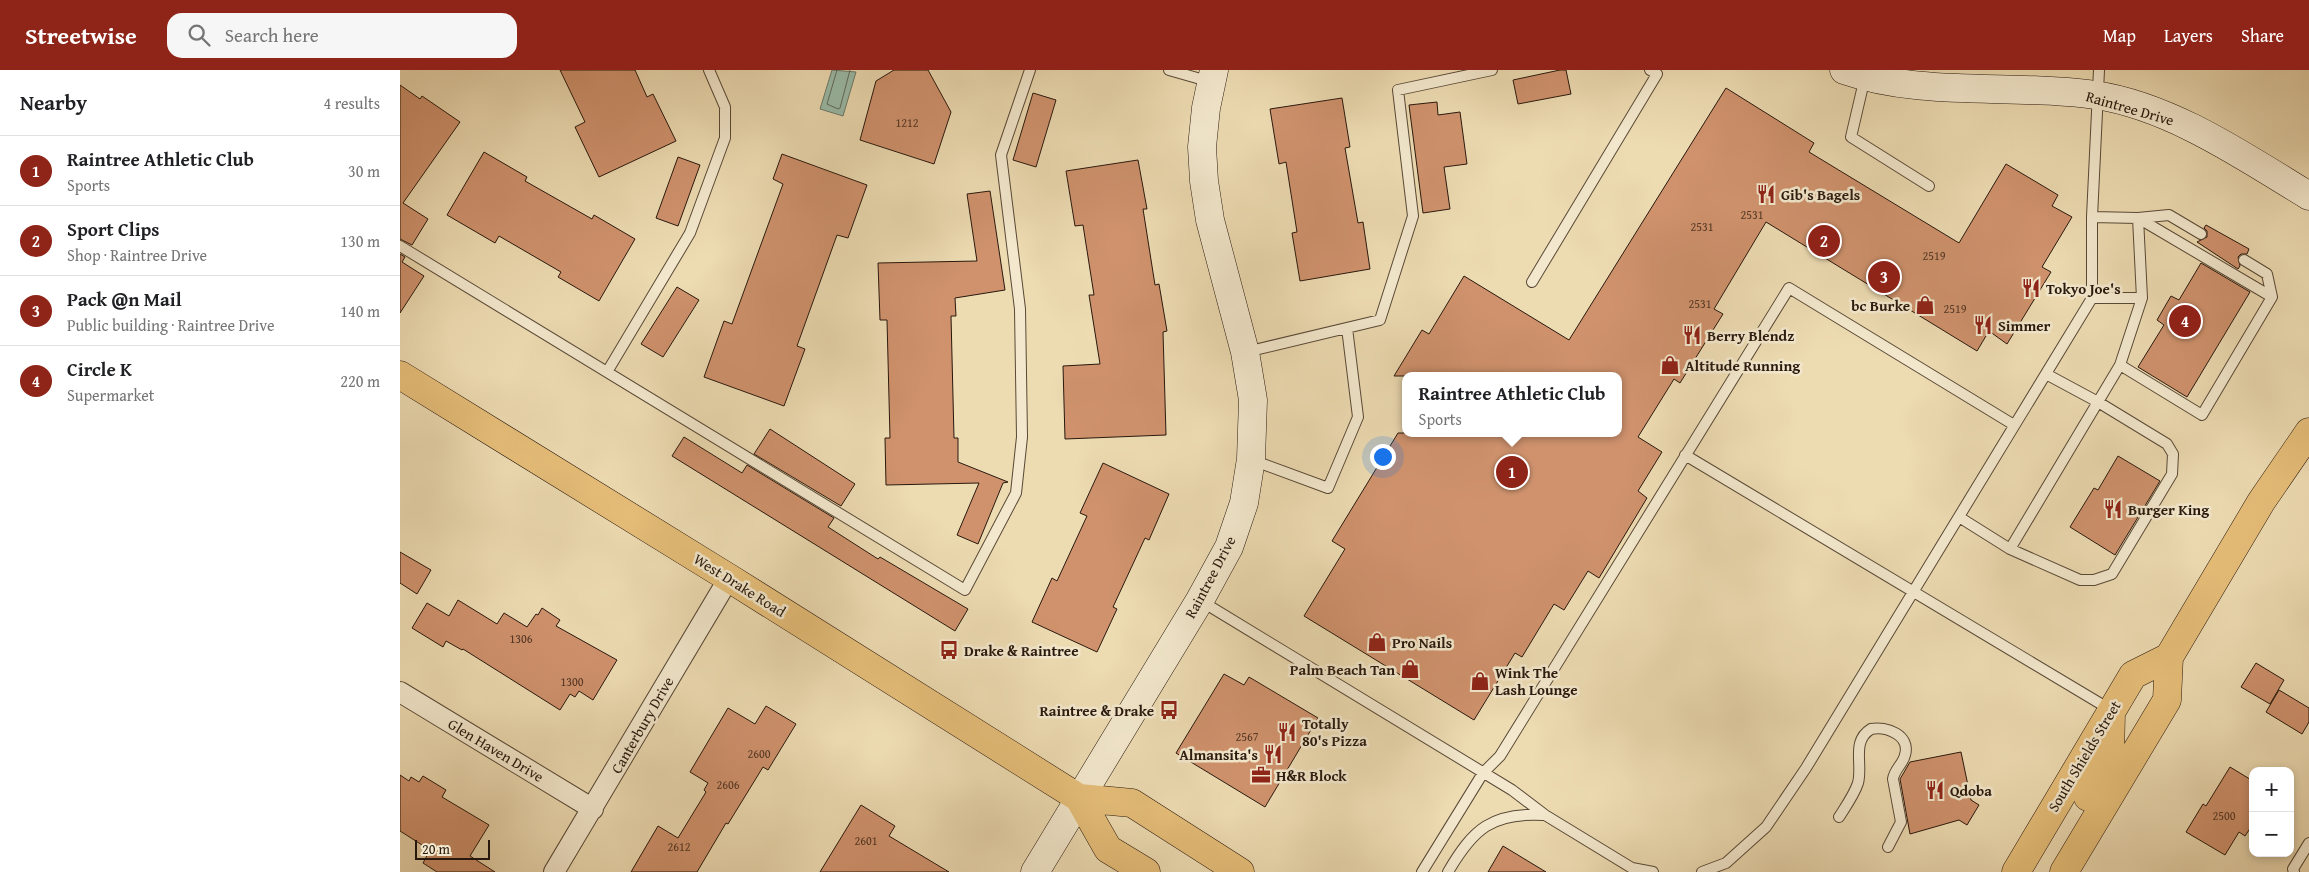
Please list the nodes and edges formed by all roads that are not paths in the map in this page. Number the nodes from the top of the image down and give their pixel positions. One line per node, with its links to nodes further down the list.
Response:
1 (709, 70): 23 (lane)
2 (1030, 70): 23 (lane)
3 (1169, 70): 7 (lane)
4 (1492, 70): 20 (lane)
5 (1650, 70): 16 (lane)
6 (1854, 74): 8 (street, Raintree Drive); 9 (lane)
7 (1213, 76): 21 (street, Raintree Drive)
8 (2098, 83): 10 (street, Raintree Drive); 11 (lane)
9 (1929, 186)
10 (2309, 196)
11 (2092, 217): 12 (lane); 18 (lane)
12 (2138, 218): 13 (lane); 17 (lane); 19 (lane)
13 (2201, 234)
14 (400, 246): 23 (lane)
15 (2244, 260): 17 (lane)
16 (1532, 282)
17 (2272, 297): 22 (lane)
18 (2092, 298): 19 (lane); 24 (lane)
19 (2142, 298): 22 (lane)
20 (1347, 328): 21 (lane); 30 (lane)
21 (1245, 352): 30 (street, Raintree Drive)
22 (2120, 365): 26 (lane)
23 (607, 372)
24 (2046, 374): 26 (lane); 27 (lane)
25 (400, 375): 33 (main road, West Drake Road)
26 (2098, 402): 32 (lane); 32 (lane)
27 (2014, 425): 29 (lane); 31 (lane)
28 (2309, 432): 36 (main road)
29 (1685, 455): 34 (lane); 39 (lane)
30 (1251, 460): 35 (street, Raintree Drive)
31 (1959, 517): 32 (lane); 34 (lane)
32 (2010, 548)
33 (729, 578): 40 (main road, West Drake Road); 41 (street, Canterbury Drive)
34 (1913, 592): 38 (lane); 53 (lane)
35 (1200, 600): 39 (lane); 40 (street, Raintree Drive)
36 (2169, 657): 38 (main road, South Shields Street); 56 (main road)
37 (400, 692): 41 (street, Glen Haven Drive)
38 (2111, 710): 54 (main road, South Shields Street); 55 (main road)
39 (1483, 773): 42 (lane); 50 (lane)
40 (1079, 798): 47 (street, Raintree Drive); 48 (main road, West Drake Road); 49 (main road, West Drake Road)
41 (593, 809): 46 (street, Canterbury Drive)
42 (1545, 816): 51 (lane); 52 (lane)
43 (1839, 817): 45 (lane)
44 (2309, 843): 57 (lane)
45 (1888, 847)
46 (554, 872)
47 (1035, 872)
48 (1146, 872)
49 (1240, 872)
50 (1422, 872)
51 (1448, 872)
52 (1653, 872)
53 (1702, 872)
54 (2016, 872)
55 (2046, 872)
56 (2064, 872)
57 (2294, 872)

